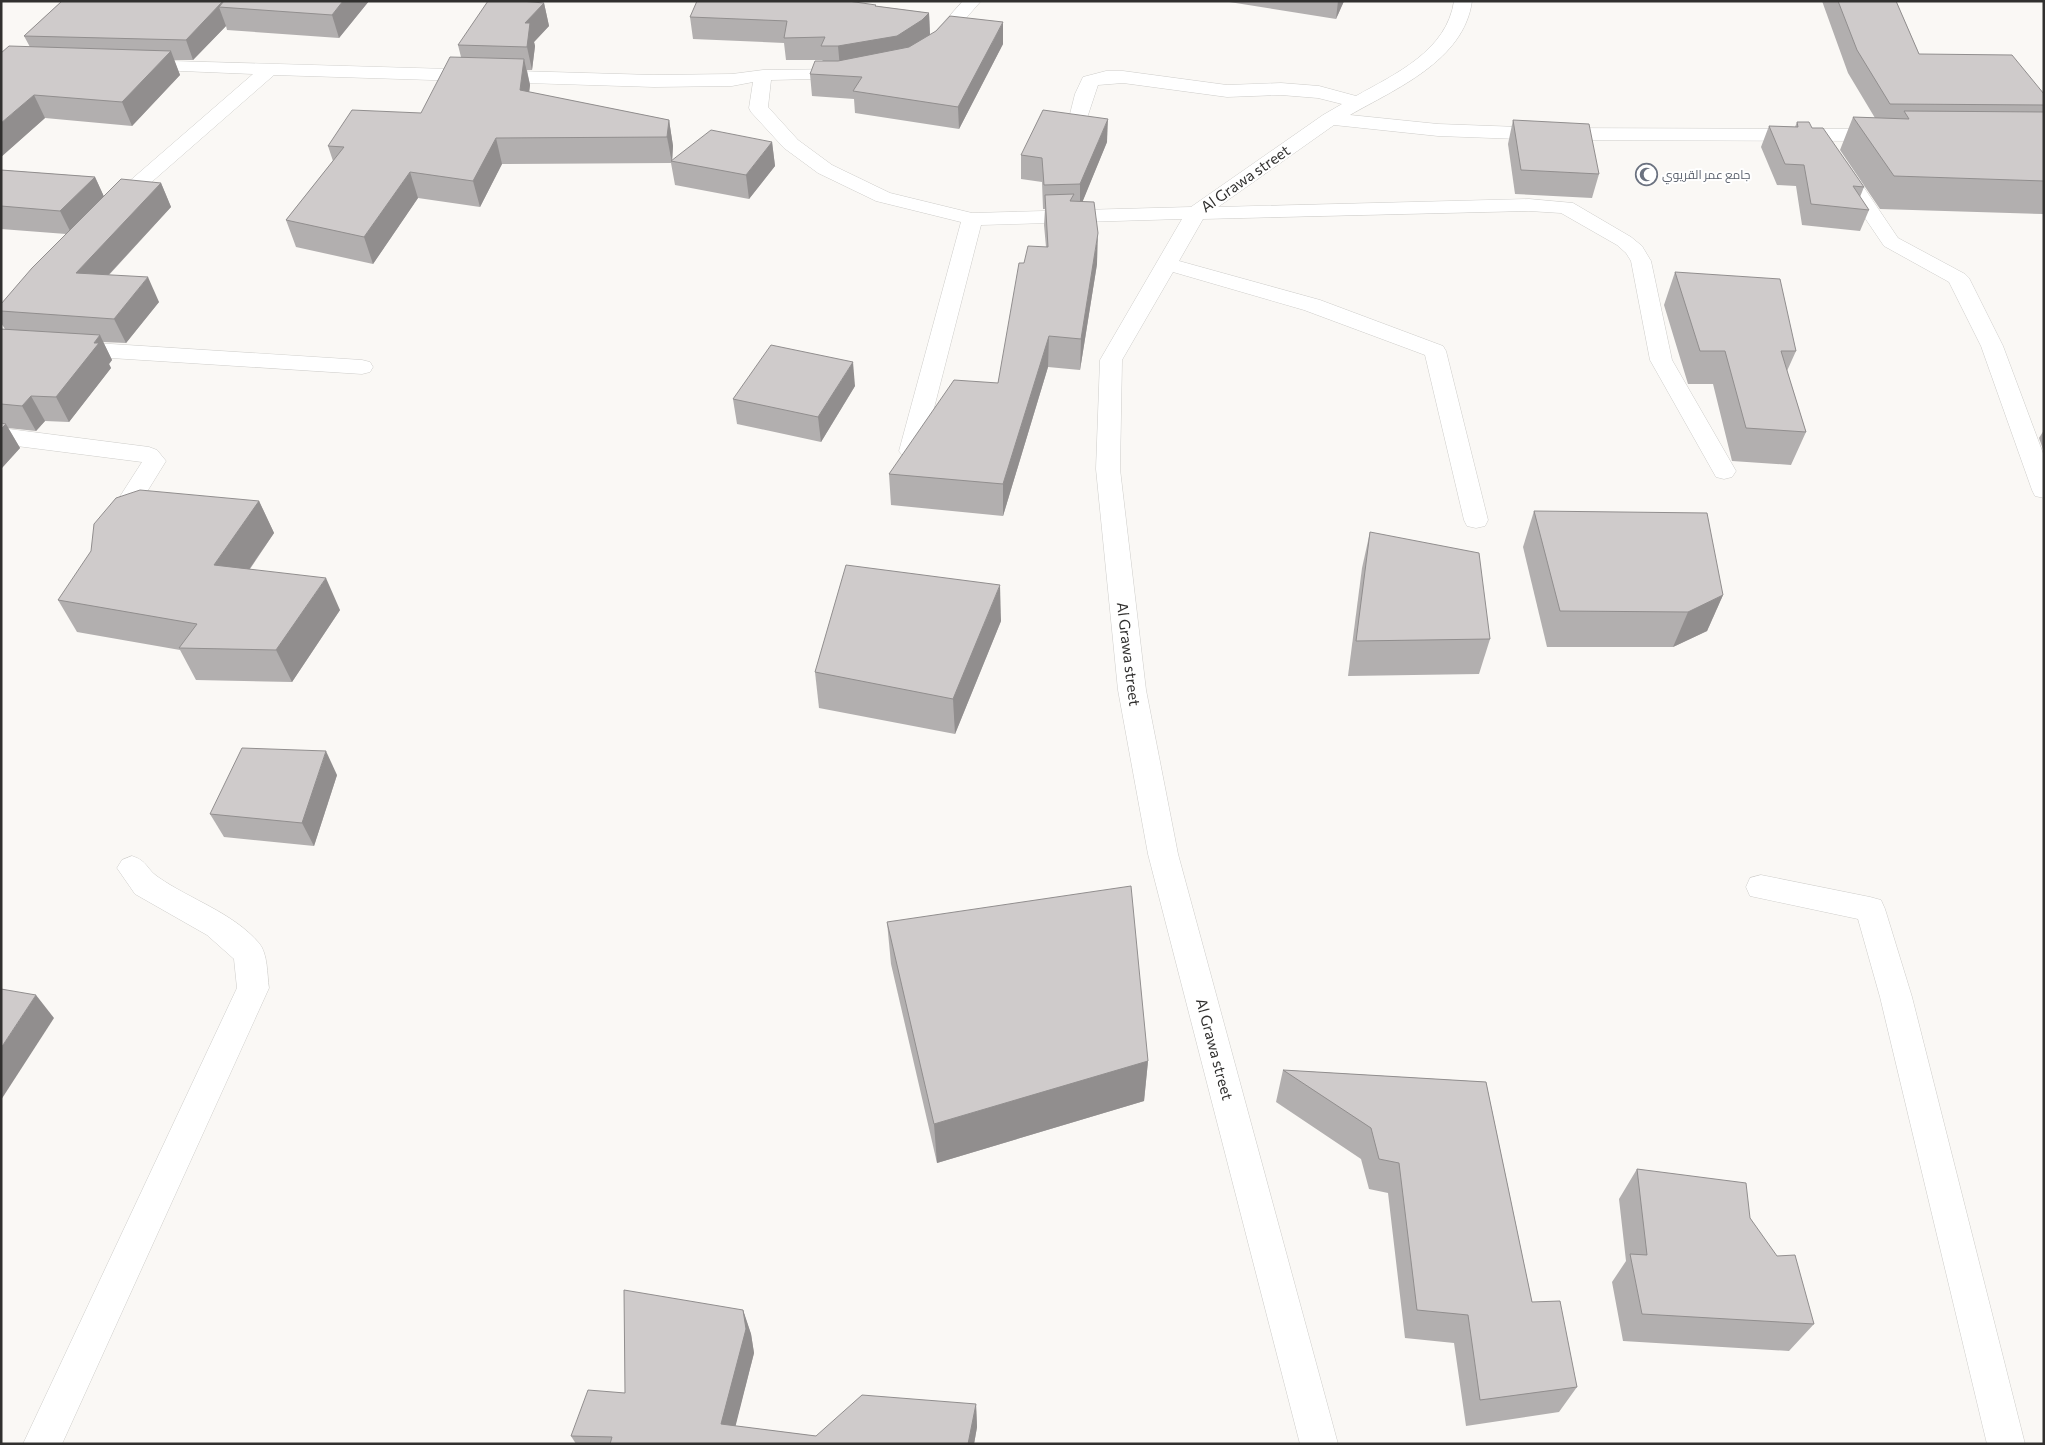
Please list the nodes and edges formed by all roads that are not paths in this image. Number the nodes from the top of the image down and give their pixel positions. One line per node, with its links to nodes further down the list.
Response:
1 (973, 1): 3 (street)
2 (1463, 1): 8 (street, Al Grawa street)
3 (917, 56)
4 (119, 65): 5 (street)
5 (270, 69): 7 (street); 15 (street)
6 (868, 71): 7 (street)
7 (763, 74): 14 (street)
8 (1360, 103): 9 (street); 10 (street, Al Grawa street)
9 (1078, 118)
10 (1330, 119): 11 (street); 13 (street, Al Grawa street)
11 (1818, 134): 12 (street); 22 (street)
12 (1898, 136)
13 (1197, 212): 14 (street); 16 (street, Al Grawa street); 21 (street)
14 (972, 219): 20 (street)
15 (101, 221)
16 (1167, 264): 23 (street); 28 (street, Al Grawa street)
17 (1, 344): 18 (street)
18 (362, 367)
19 (1, 436): 24 (street)
20 (911, 451)
21 (1724, 471)
22 (2044, 490)
23 (1476, 520)
24 (102, 543)
25 (132, 868): 27 (street)
26 (1761, 887): 29 (street)
27 (42, 1444)
28 (1319, 1444)
29 (2006, 1444)

